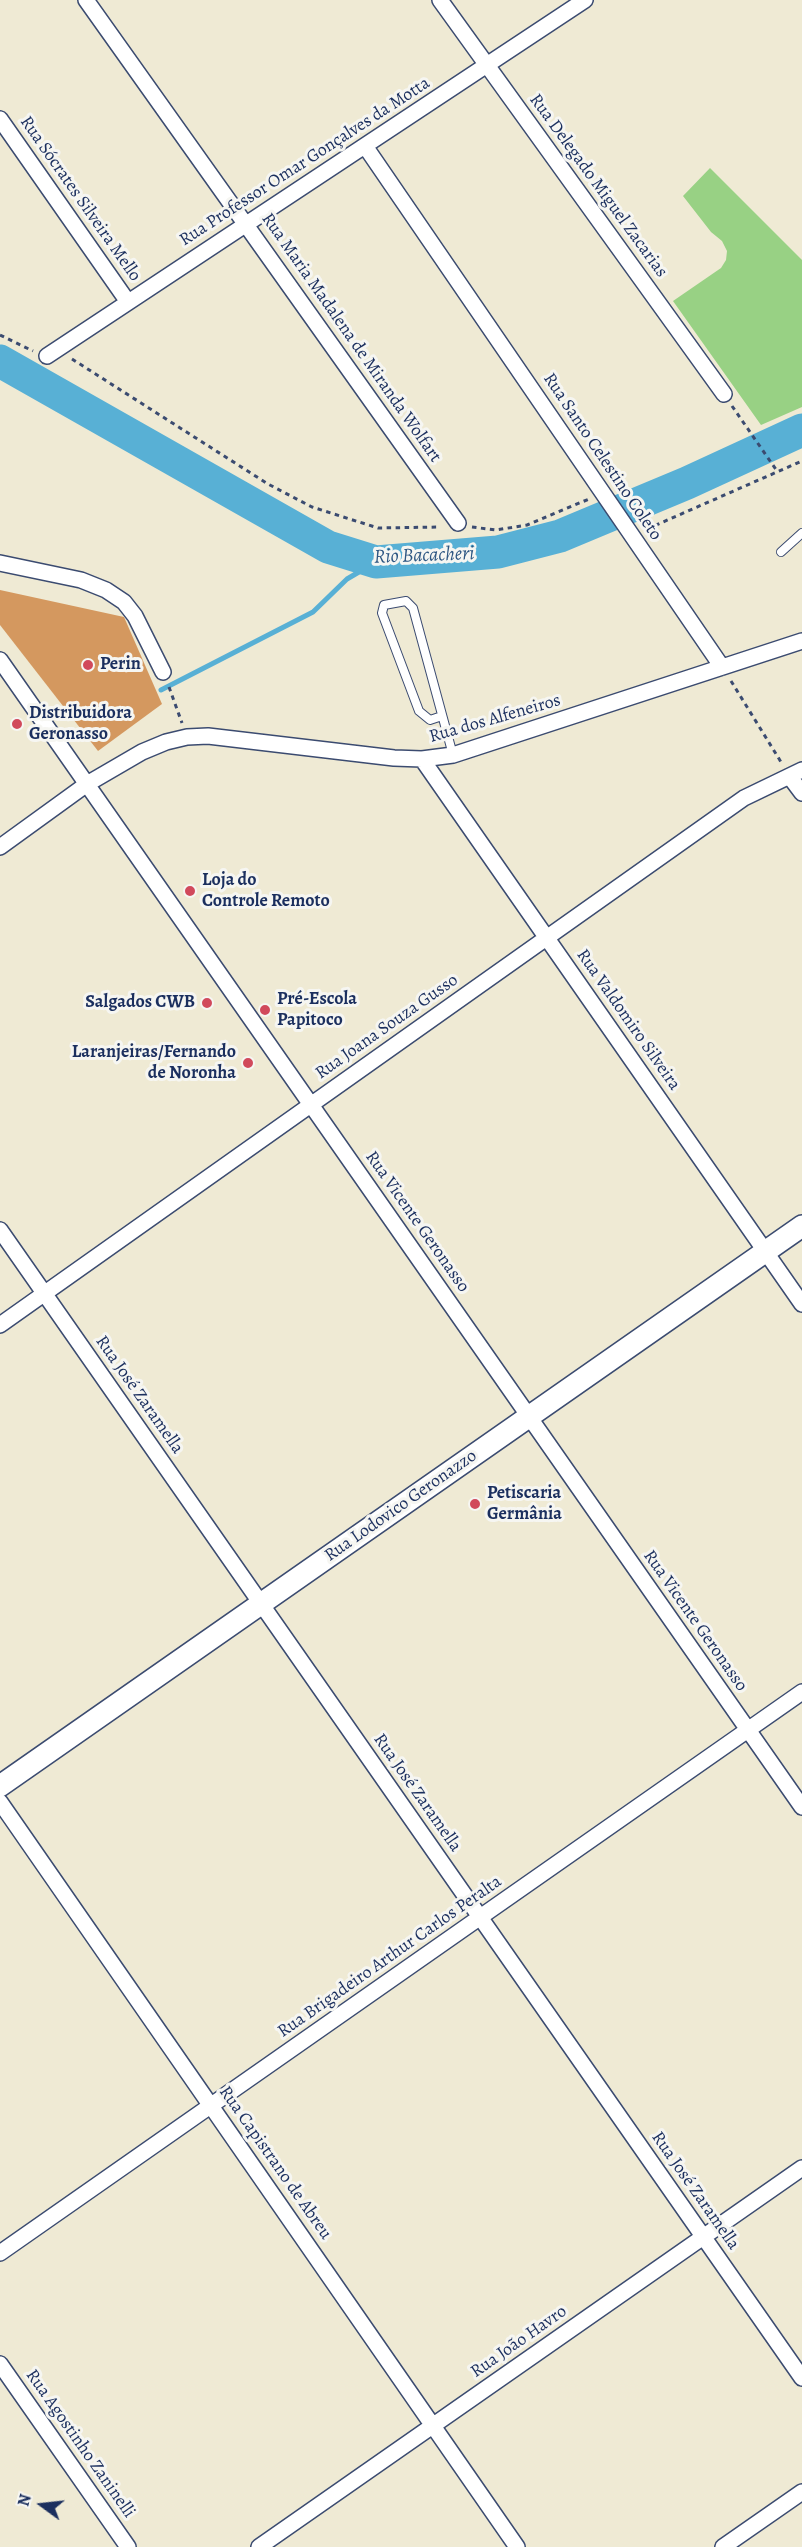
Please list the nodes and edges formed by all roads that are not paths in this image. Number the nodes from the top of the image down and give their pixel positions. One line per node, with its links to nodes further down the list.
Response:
1 (87, 0): 7 (street, Rua Maria Madalena de Miranda Wolfart)
2 (440, 0): 4 (street, Rua Delegado Miguel Zacarias)
3 (585, 0): 4 (street, Rua Professor Omar Gonçalves da Motta)
4 (487, 65): 6 (street, Rua Professor Omar Gonçalves da Motta); 10 (street, Rua Delegado Miguel Zacarias)
5 (0, 119): 8 (street, Rua Sócrates Silveira Mello)
6 (365, 146): 7 (street, Rua Professor Omar Gonçalves da Motta); 17 (street, Rua Santo Celestino Coleto)
7 (246, 224): 8 (street, Rua Professor Omar Gonçalves da Motta); 11 (street, Rua Maria Madalena de Miranda Wolfart)
8 (128, 302): 9 (street, Rua Professor Omar Gonçalves da Motta)
9 (47, 356)
10 (724, 394)
11 (458, 523)
12 (802, 533): 13 (lane)
13 (781, 552)
14 (0, 563): 18 (street)
15 (802, 641): 17 (street, Rua dos Alfeneiros)
16 (0, 660): 23 (street, Rua Vicente Geronasso)
17 (722, 667): 20 (street, Rua dos Alfeneiros)
18 (163, 672)
19 (442, 716): 19 (lane); 20 (lane)
20 (453, 755): 21 (street, Rua dos Alfeneiros)
21 (422, 759): 23 (street, Rua dos Alfeneiros); 26 (street, Rua Valdomiro Silveira)
22 (796, 773): 24 (street); 26 (street, Rua Joana Souza Gusso)
23 (87, 784): 25 (street); 27 (street, Rua Vicente Geronasso)
24 (802, 793)
25 (0, 848)
26 (546, 938): 27 (street, Rua Joana Souza Gusso); 30 (street, Rua Valdomiro Silveira)
27 (311, 1105): 31 (street, Rua Joana Souza Gusso); 34 (street, Rua Vicente Geronasso)
28 (802, 1226): 30 (main road, Rua Lodovico Geronazzo)
29 (0, 1230): 31 (street, Rua José Zaramella)
30 (765, 1251): 32 (street, Rua Valdomiro Silveira); 34 (main road, Rua Lodovico Geronazzo)
31 (45, 1294): 33 (street, Rua Joana Souza Gusso); 35 (street, Rua José Zaramella)
32 (802, 1304)
33 (0, 1325)
34 (529, 1417): 35 (main road, Rua Lodovico Geronazzo); 37 (street, Rua Vicente Geronasso)
35 (261, 1604): 38 (main road, Rua Lodovico Geronazzo); 41 (street, Rua José Zaramella)
36 (802, 1692): 37 (street, Rua Brigadeiro Arthur Carlos Peralta)
37 (748, 1730): 40 (street, Rua Vicente Geronasso); 41 (street, Rua Brigadeiro Arthur Carlos Peralta)
38 (0, 1786)
39 (0, 1802): 42 (street, Rua Capistrano de Abreu)
40 (802, 1807)
41 (480, 1917): 42 (street, Rua Brigadeiro Arthur Carlos Peralta); 44 (street, Rua José Zaramella)
42 (211, 2106): 45 (street, Rua Brigadeiro Arthur Carlos Peralta); 48 (street, Rua Capistrano de Abreu)
43 (802, 2168): 44 (street, Rua João Havro)
44 (703, 2237): 47 (street, Rua José Zaramella); 48 (street, Rua João Havro)
45 (0, 2253)
46 (0, 2364): 50 (street, Rua Agostinho Zaninelli)
47 (802, 2378)
48 (433, 2426): 51 (street, Rua João Havro); 52 (street, Rua Capistrano de Abreu)
49 (802, 2492): 53 (street)
50 (128, 2547)
51 (259, 2547)
52 (517, 2547)
53 (723, 2547)

